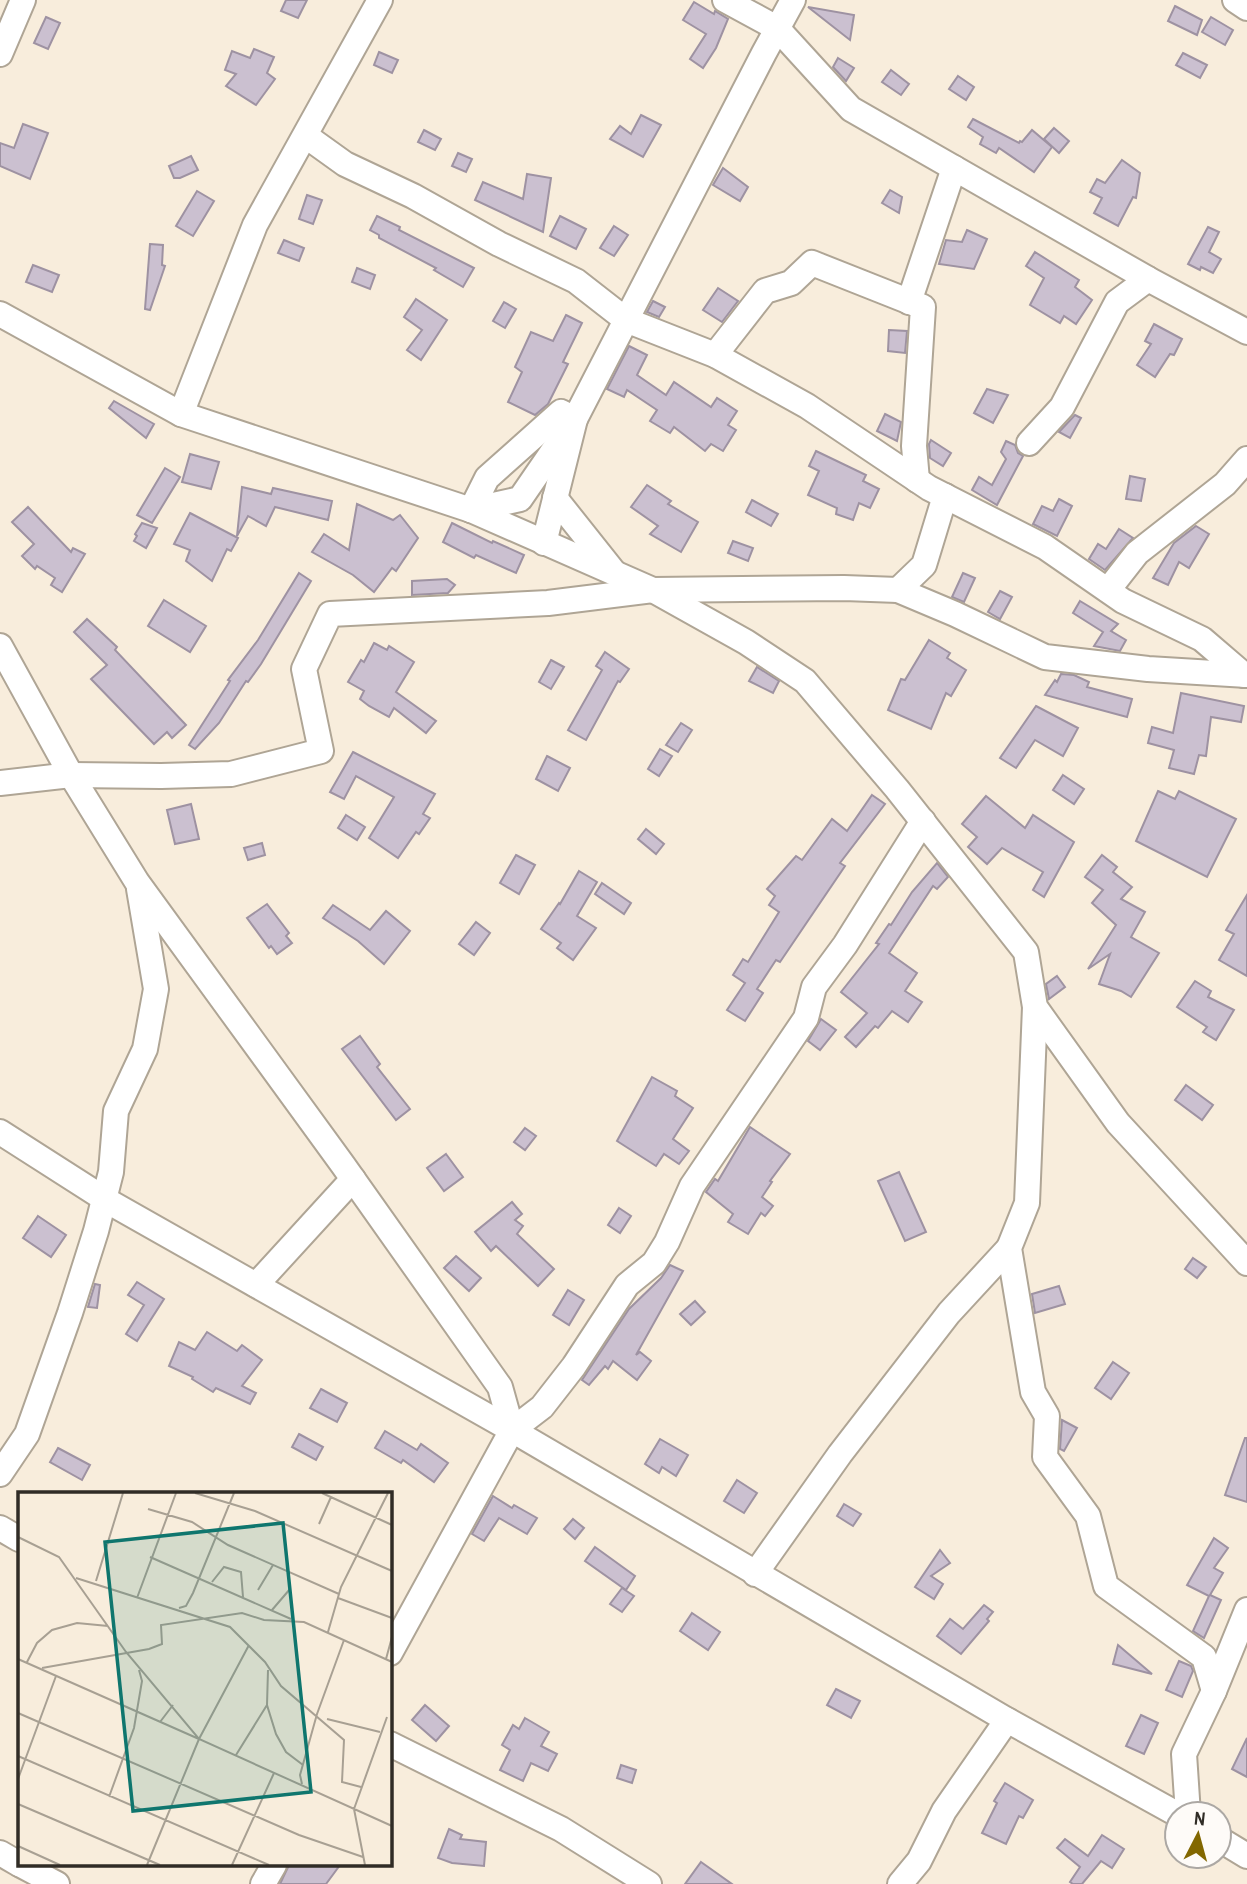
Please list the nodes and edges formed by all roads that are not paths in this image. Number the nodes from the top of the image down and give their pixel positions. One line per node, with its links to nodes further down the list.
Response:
1 (23, 0): 8 (street)
2 (380, 0): 9 (street)
3 (725, 0): 7 (street)
4 (793, 0): 7 (street)
5 (1235, 0): 6 (street)
6 (1247, 8)
7 (777, 29): 10 (street); 14 (street)
8 (0, 54)
9 (306, 136): 14 (street); 17 (street)
10 (954, 168): 11 (street); 12 (street)
11 (1148, 279): 15 (street); 19 (street)
12 (909, 302): 16 (street); 21 (street)
13 (0, 314): 17 (street)
14 (626, 320): 16 (street); 18 (street)
15 (1247, 332)
16 (715, 355): 21 (street)
17 (181, 414): 24 (street)
18 (575, 419): 23 (street); 24 (street); 24 (street)
19 (1029, 443)
20 (1247, 459): 30 (street)
21 (917, 481): 22 (street)
22 (945, 496): 26 (street); 30 (street)
23 (555, 498): 25 (street); 27 (street)
24 (471, 510): 25 (street)
25 (544, 543): 27 (street)
26 (924, 565): 29 (street); 31 (street)
27 (615, 573): 28 (street)
28 (653, 590): 29 (street); 34 (street); 36 (street)
29 (898, 590): 31 (street)
30 (1108, 590): 33 (street)
31 (934, 605): 33 (street)
32 (0, 646): 34 (street)
33 (1245, 675)
34 (71, 775): 35 (street); 37 (street)
35 (0, 783)
36 (923, 821): 38 (street); 45 (street)
37 (138, 882): 40 (street); 41 (street)
38 (1035, 1007): 42 (street); 43 (street)
39 (0, 1132): 41 (street)
40 (353, 1179): 44 (street); 45 (street)
41 (104, 1199): 44 (street); 46 (street)
42 (1009, 1248): 49 (street); 52 (street)
43 (1247, 1263)
44 (256, 1285): 45 (street)
45 (512, 1430): 49 (street); 51 (street)
46 (0, 1474)
47 (0, 1528): 48 (street)
48 (18, 1538)
49 (755, 1574): 53 (street)
50 (1247, 1610): 52 (street)
51 (392, 1649)
52 (1213, 1692): 55 (street)
53 (1007, 1720): 56 (street); 64 (street)
54 (392, 1745): 63 (street)
55 (1187, 1800)
56 (1163, 1806)
57 (0, 1853): 58 (street)
58 (18, 1863)
59 (26, 1867): 61 (street)
60 (273, 1867): 62 (street)
61 (57, 1884)
62 (263, 1884)
63 (649, 1884)
64 (900, 1884)

